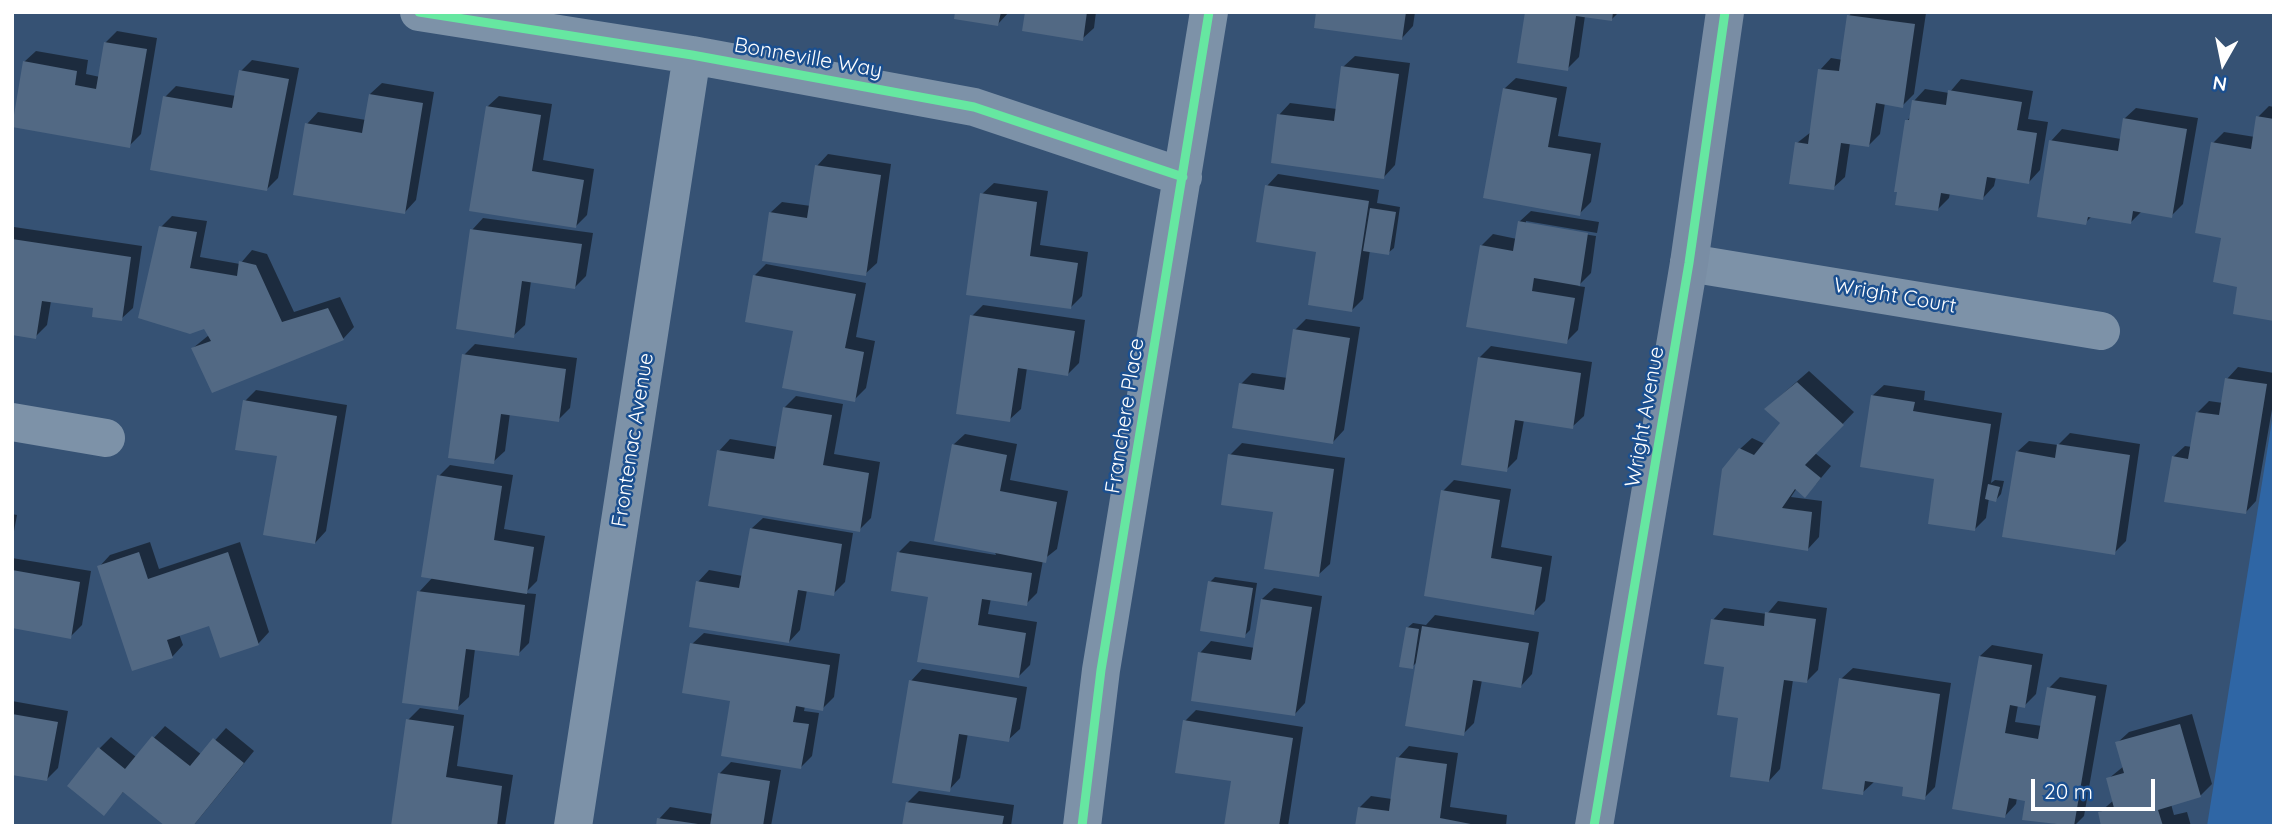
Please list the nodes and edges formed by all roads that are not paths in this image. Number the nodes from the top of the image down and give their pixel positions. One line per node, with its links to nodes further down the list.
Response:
1 (419, 12): 4 (street, Bonneville Way)
2 (1209, 12): 5 (street, Franchere Place)
3 (1725, 12): 6 (street, Wright Avenue)
4 (692, 55): 5 (street, Bonneville Way); 10 (street, Frontenac Avenue)
5 (1183, 177): 11 (street, Franchere Place)
6 (1689, 263): 7 (street, Wright Court); 12 (street, Wright Avenue)
7 (2101, 331)
8 (12, 422): 9 (street)
9 (106, 438)
10 (573, 826)
11 (1082, 826)
12 (1594, 826)

